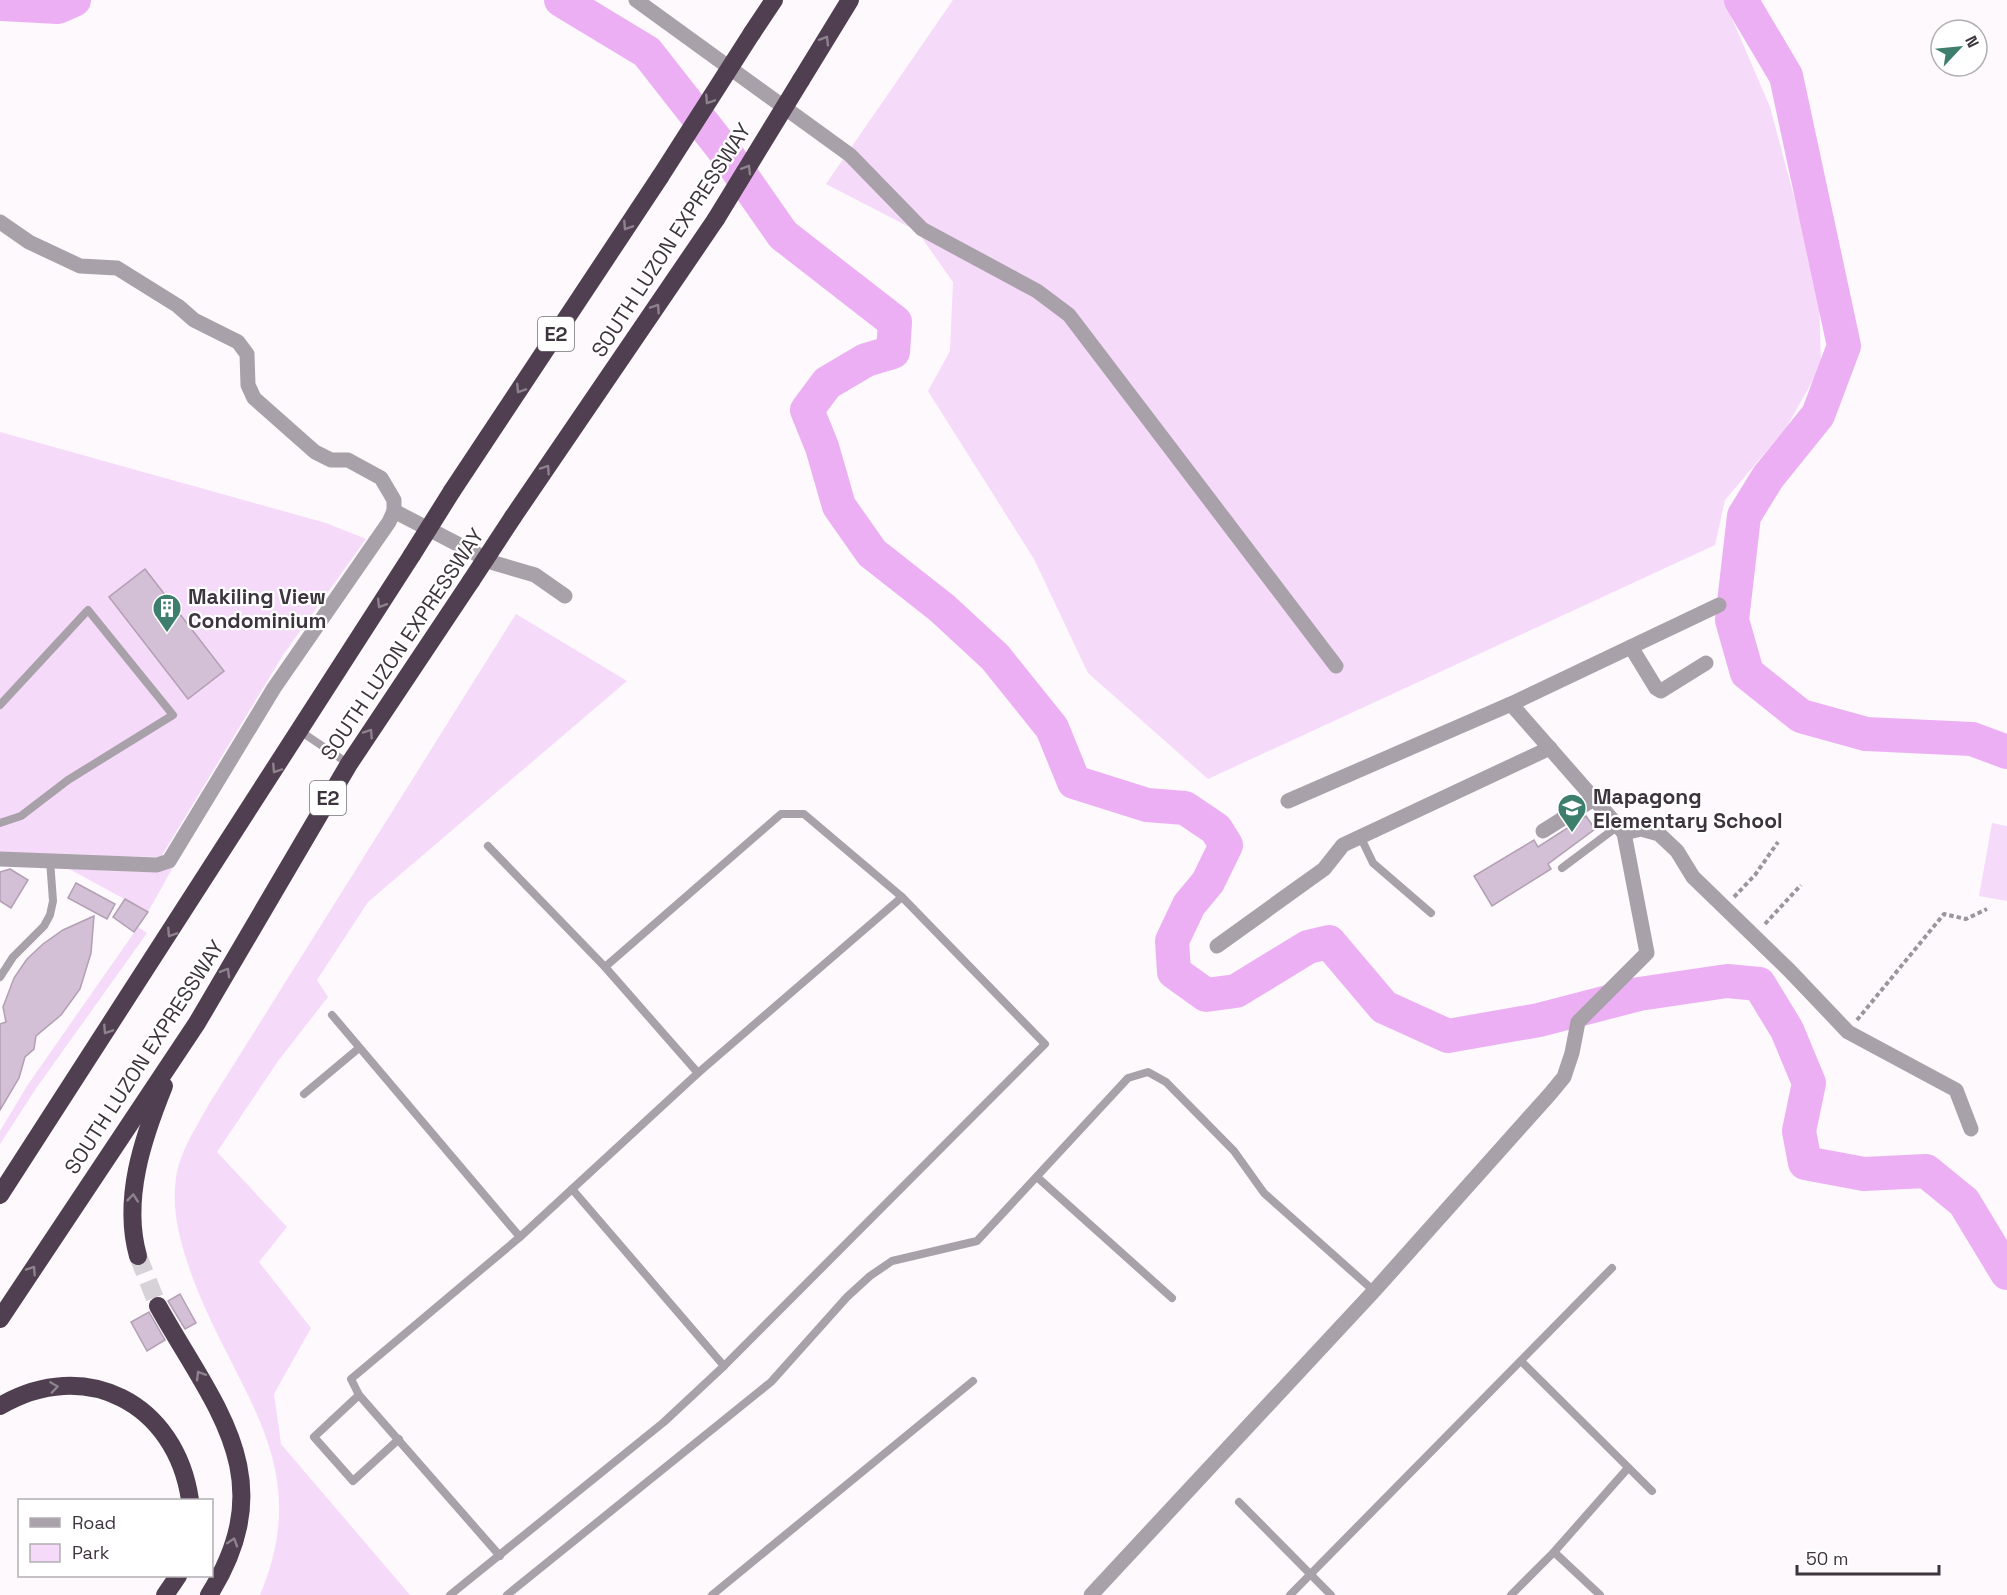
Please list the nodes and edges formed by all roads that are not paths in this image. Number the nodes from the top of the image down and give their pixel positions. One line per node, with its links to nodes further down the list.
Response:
1 (636, 0): 10 (street)
2 (774, 0): 13 (highway, SOUTH LUZON EXPRESSWAY / E2, one-way to 13, bridge)
3 (850, 0): 15 (highway, SOUTH LUZON EXPRESSWAY / E2, one-way to 3, bridge)
4 (0, 222): 5 (street)
5 (394, 511): 6 (street); 24 (street)
6 (565, 596)
7 (1719, 605): 8 (street)
8 (1631, 647): 9 (street); 11 (street)
9 (1706, 663)
10 (1336, 666)
11 (1511, 704): 14 (street); 17 (street)
12 (0, 705): 18 (lane)
13 (300, 731): 15 (lane); 39 (highway, SOUTH LUZON EXPRESSWAY / E2, one-way to 39)
14 (1550, 748): 16 (street); 21 (street)
15 (349, 764): 32 (highway, SOUTH LUZON EXPRESSWAY / E2, one-way to 15)
16 (1594, 799): 19 (street); 20 (street)
17 (1288, 801)
18 (0, 823)
19 (1621, 829): 25 (lane); 36 (street); 43 (street)
20 (1542, 831)
21 (1360, 836): 27 (lane); 28 (street)
22 (488, 846): 29 (lane)
23 (0, 859): 24 (street)
24 (50, 860): 30 (lane)
25 (1562, 868)
26 (902, 897): 29 (lane); 34 (lane); 48 (lane)
27 (1431, 913)
28 (1217, 946)
29 (605, 967): 34 (lane)
30 (0, 977)
31 (332, 1015): 33 (lane)
32 (197, 1023): 41 (highway, one-way to 32); 46 (highway, SOUTH LUZON EXPRESSWAY / E2, one-way to 32)
33 (359, 1048): 35 (lane); 40 (lane)
34 (698, 1073): 38 (lane)
35 (304, 1094)
36 (1971, 1129)
37 (1037, 1177): 43 (lane); 44 (lane); 64 (lane)
38 (572, 1189): 40 (lane); 48 (lane)
39 (0, 1195)
40 (520, 1237): 50 (lane)
41 (138, 1256)
42 (1612, 1268): 47 (lane)
43 (1374, 1291): 66 (street)
44 (1172, 1298)
45 (159, 1306): 62 (highway, one-way to 45)
46 (0, 1319)
47 (1522, 1362): 53 (lane); 59 (lane)
48 (724, 1366): 58 (lane)
49 (973, 1381): 65 (lane)
50 (359, 1395): 52 (lane); 52 (lane)
51 (0, 1406): 55 (highway, one-way to 55)
52 (399, 1439): 58 (lane)
53 (1628, 1468): 54 (lane); 57 (lane)
54 (1652, 1491)
55 (190, 1499)
56 (1239, 1502): 59 (lane)
57 (1554, 1552): 69 (lane); 70 (lane)
58 (500, 1556): 63 (lane)
59 (1311, 1575): 67 (lane); 68 (lane)
60 (177, 1577): 61 (highway)
61 (165, 1595)
62 (209, 1595)
63 (450, 1595)
64 (507, 1595)
65 (712, 1595)
66 (1091, 1595)
67 (1290, 1595)
68 (1331, 1595)
69 (1510, 1595)
70 (1600, 1595)

